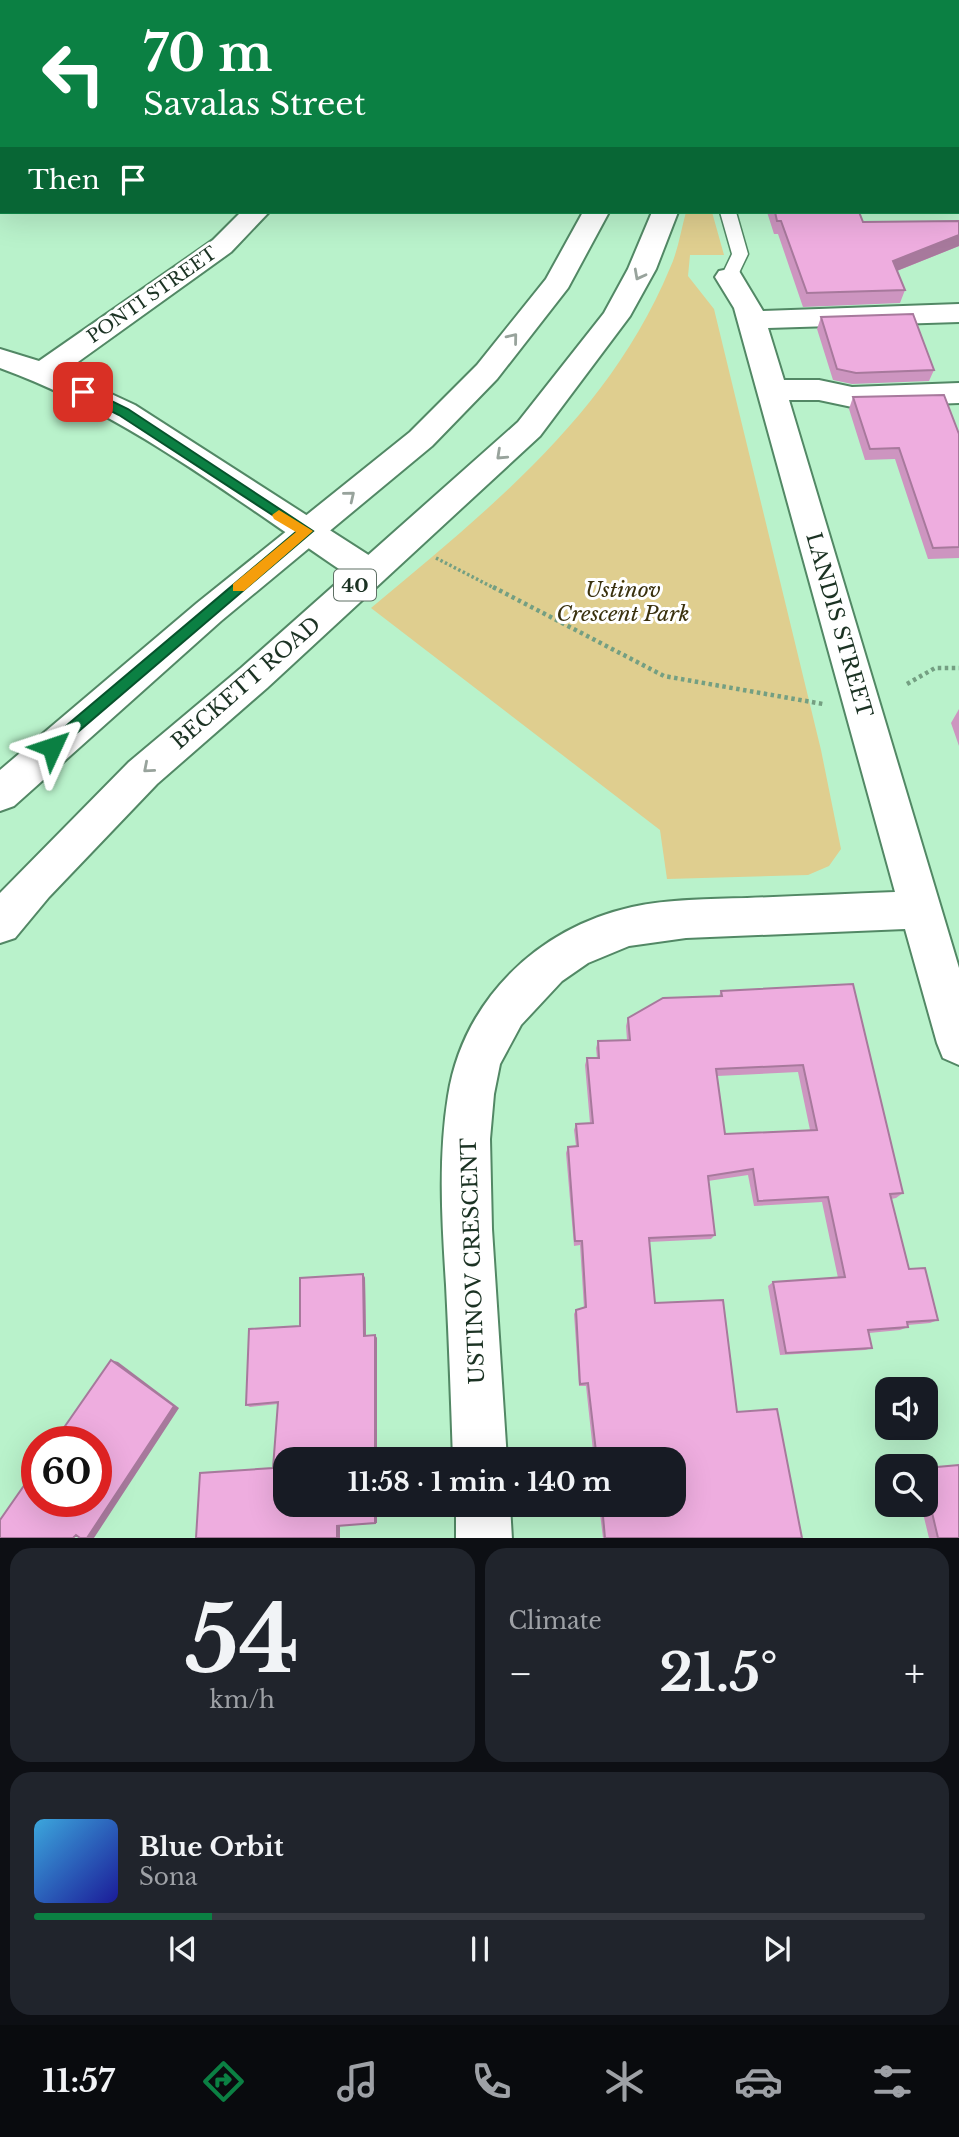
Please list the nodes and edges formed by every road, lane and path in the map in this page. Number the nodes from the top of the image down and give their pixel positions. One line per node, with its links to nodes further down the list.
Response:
1 (243, 214): 9 (street, PONTI STREET)
2 (595, 214): 12 (street, one-way to 2)
3 (664, 214): 14 (street, BECKETT ROAD / 40, one-way to 14)
4 (729, 214): 5 (lane, LANDIS STREET)
5 (729, 277): 7 (street, LANDIS STREET)
6 (959, 313): 7 (street)
7 (751, 320): 10 (street, LANDIS STREET)
8 (0, 358): 9 (street)
9 (42, 373): 12 (street)
10 (771, 390): 11 (street); 19 (street, LANDIS STREET)
11 (959, 394)
12 (306, 531): 14 (street); 18 (street)
13 (425, 553): 17 (path)
14 (369, 572): 20 (street, BECKETT ROAD / 40, one-way to 20)
15 (959, 668): 16 (path)
16 (907, 684)
17 (827, 704)
18 (0, 794)
19 (919, 909): 21 (street, LANDIS STREET); 22 (street, USTINOV CRESCENT)
20 (0, 924)
21 (959, 1043)
22 (479, 1447)
23 (483, 1517): 24 (street)
24 (484, 1538)

